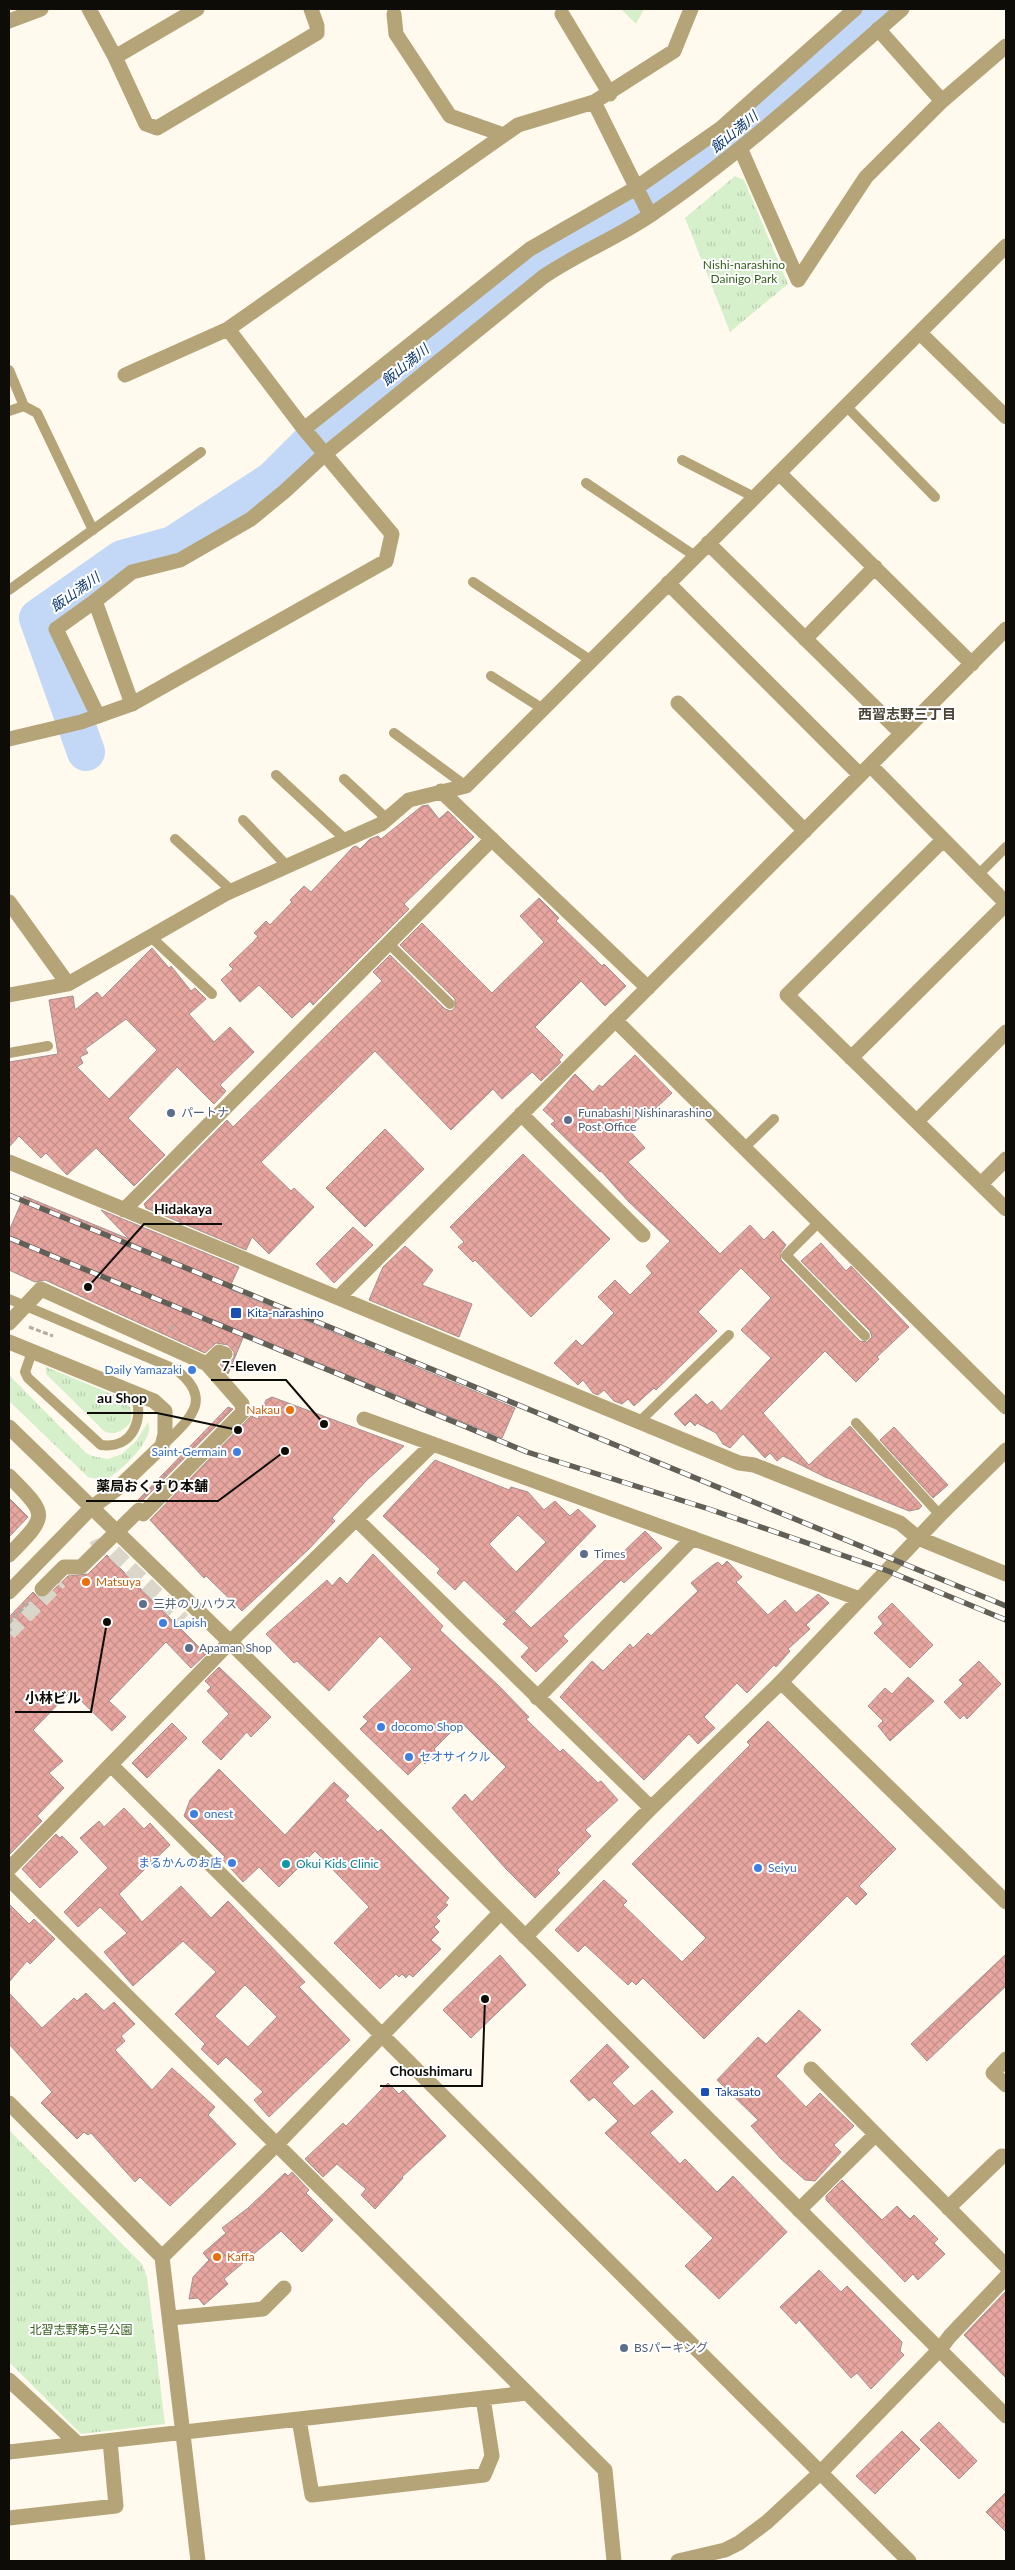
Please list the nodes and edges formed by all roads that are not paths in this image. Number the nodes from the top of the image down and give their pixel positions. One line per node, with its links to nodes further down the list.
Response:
1 (41, 9): 10 (street)
2 (89, 9): 13 (street)
3 (198, 9): 13 (street)
4 (311, 9): 13 (street)
5 (691, 9): 14 (street)
6 (855, 9): 19 (street)
7 (902, 9): 11 (street)
8 (394, 14): 17 (street)
9 (562, 14): 14 (street)
10 (9, 21)
11 (878, 29): 15 (street); 18 (street)
12 (1006, 46): 15 (street)
13 (115, 58)
14 (610, 94): 16 (street)
15 (942, 101): 18 (street)
16 (594, 102): 17 (street); 19 (street)
17 (504, 135): 21 (street)
18 (741, 150): 19 (street)
19 (643, 202): 29 (street); 30 (street)
20 (1006, 246): 22 (street)
21 (228, 329): 24 (street); 29 (street)
22 (920, 333): 26 (street); 28 (street)
23 (9, 370): 25 (lane)
24 (125, 375)
25 (24, 406): 27 (lane); 37 (lane)
26 (846, 406): 33 (street); 36 (lane)
27 (9, 411)
28 (1006, 417)
29 (304, 429): 30 (street)
30 (322, 449): 44 (street); 51 (street)
31 (201, 452): 37 (lane)
32 (682, 460): 35 (lane)
33 (779, 473): 35 (street); 40 (street)
34 (586, 483): 39 (lane)
35 (754, 497): 38 (street)
36 (935, 497)
37 (93, 530): 43 (lane)
38 (708, 543): 39 (street); 46 (street)
39 (695, 556): 42 (street)
40 (875, 567): 46 (street); 48 (street)
41 (473, 582): 47 (lane)
42 (668, 583): 47 (street); 57 (street)
43 (9, 590)
44 (95, 601): 51 (street); 53 (street)
45 (1004, 636): 48 (street)
46 (805, 639): 55 (street)
47 (590, 660): 52 (street)
48 (972, 664): 55 (street)
49 (490, 676): 52 (lane)
50 (678, 703): 64 (street)
51 (132, 704): 53 (street)
52 (543, 709): 60 (street)
53 (98, 716): 56 (street)
54 (394, 733): 60 (lane)
55 (901, 734): 57 (street)
56 (9, 739)
57 (865, 770): 64 (street); 68 (street)
58 (276, 775): 66 (lane)
59 (344, 779): 62 (lane)
60 (466, 786): 61 (street)
61 (441, 791): 62 (street); 67 (street)
62 (386, 819): 66 (street)
63 (242, 820): 70 (lane)
64 (805, 831): 78 (street)
65 (175, 840): 72 (lane)
66 (346, 840): 70 (street)
67 (492, 840): 76 (street); 78 (street)
68 (943, 840): 71 (street); 86 (street)
69 (1006, 848): 71 (lane)
70 (287, 866): 72 (street)
71 (978, 875): 74 (street)
72 (232, 891): 75 (street)
73 (9, 902): 77 (street)
74 (1006, 904): 86 (street)
75 (151, 937): 77 (street); 79 (lane)
76 (388, 943): 81 (lane); 95 (street)
77 (68, 984): 80 (street)
78 (648, 988): 82 (street)
79 (212, 994)
80 (9, 995)
81 (450, 1004)
82 (615, 1020): 87 (street); 90 (street)
83 (1006, 1032): 89 (street)
84 (48, 1046): 85 (lane)
85 (9, 1053)
86 (851, 1058): 89 (street)
87 (521, 1114): 97 (street); 98 (street)
88 (774, 1119): 90 (lane)
89 (917, 1121): 93 (street)
90 (744, 1148): 96 (street)
91 (1006, 1159): 93 (street)
92 (9, 1162): 95 (street)
93 (981, 1184): 94 (street)
94 (1006, 1209)
95 (124, 1210): 98 (street)
96 (819, 1222): 102 (lane); 108 (street)
97 (643, 1235)
98 (338, 1298): 110 (street)
99 (9, 1299): 114 (lane)
100 (10, 1322): 106 (street)
101 (729, 1335): 110 (lane)
102 (865, 1336)
103 (9, 1342): 104 (street)
104 (32, 1352): 107 (street); 107 (lane)
105 (225, 1354): 106 (street)
106 (207, 1364): 120 (street)
107 (135, 1393): 114 (street)
108 (1006, 1407)
109 (364, 1419): 113 (street)
110 (639, 1422): 122 (street)
111 (856, 1423): 118 (lane)
112 (9, 1428): 117 (street)
113 (433, 1444): 119 (street); 121 (street)
114 (162, 1446): 117 (street)
115 (1006, 1450): 118 (street)
116 (9, 1476): 123 (street)
117 (91, 1508): 120 (street); 126 (street)
118 (940, 1515): 122 (street)
119 (356, 1519): 128 (street); 130 (street)
120 (116, 1532): 125 (street); 128 (street)
121 (693, 1538): 127 (street); 130 (street)
122 (918, 1538): 124 (street); 127 (street)
123 (9, 1555)
124 (1006, 1574)
125 (42, 1589)
126 (9, 1592)
127 (860, 1599): 129 (street)
128 (230, 1642): 131 (street); 136 (street)
129 (781, 1682): 132 (street); 135 (street)
130 (537, 1698): 132 (street)
131 (111, 1765): 133 (street); 138 (street)
132 (651, 1808): 137 (street)
133 (9, 1868)
134 (9, 1879): 144 (street)
135 (1006, 1902)
136 (500, 1913): 137 (street); 138 (street)
137 (525, 1938): 147 (street)
138 (382, 2037): 144 (street); 163 (street)
139 (1006, 2059): 141 (street)
140 (811, 2069): 143 (street)
141 (1006, 2085)
142 (9, 2103): 148 (street)
143 (875, 2135): 146 (street); 147 (street)
144 (276, 2145): 148 (street); 155 (street)
145 (1002, 2156): 146 (street)
146 (948, 2208): 149 (street)
147 (799, 2210): 153 (street)
148 (162, 2257): 152 (street)
149 (1006, 2266)
150 (1006, 2277): 153 (street)
151 (284, 2288): 152 (street)
152 (170, 2318): 159 (street)
153 (940, 2349): 157 (street); 163 (street)
154 (9, 2380): 161 (street)
155 (526, 2393): 156 (street); 166 (street)
156 (483, 2398): 158 (street); 158 (street)
157 (1006, 2416)
158 (299, 2419): 159 (street)
159 (183, 2432): 160 (street); 165 (street)
160 (110, 2441): 161 (street); 164 (street)
161 (78, 2444): 162 (street)
162 (9, 2452)
163 (820, 2473): 167 (street); 168 (street)
164 (9, 2518)
165 (198, 2561)
166 (614, 2561)
167 (678, 2561)
168 (909, 2561)

